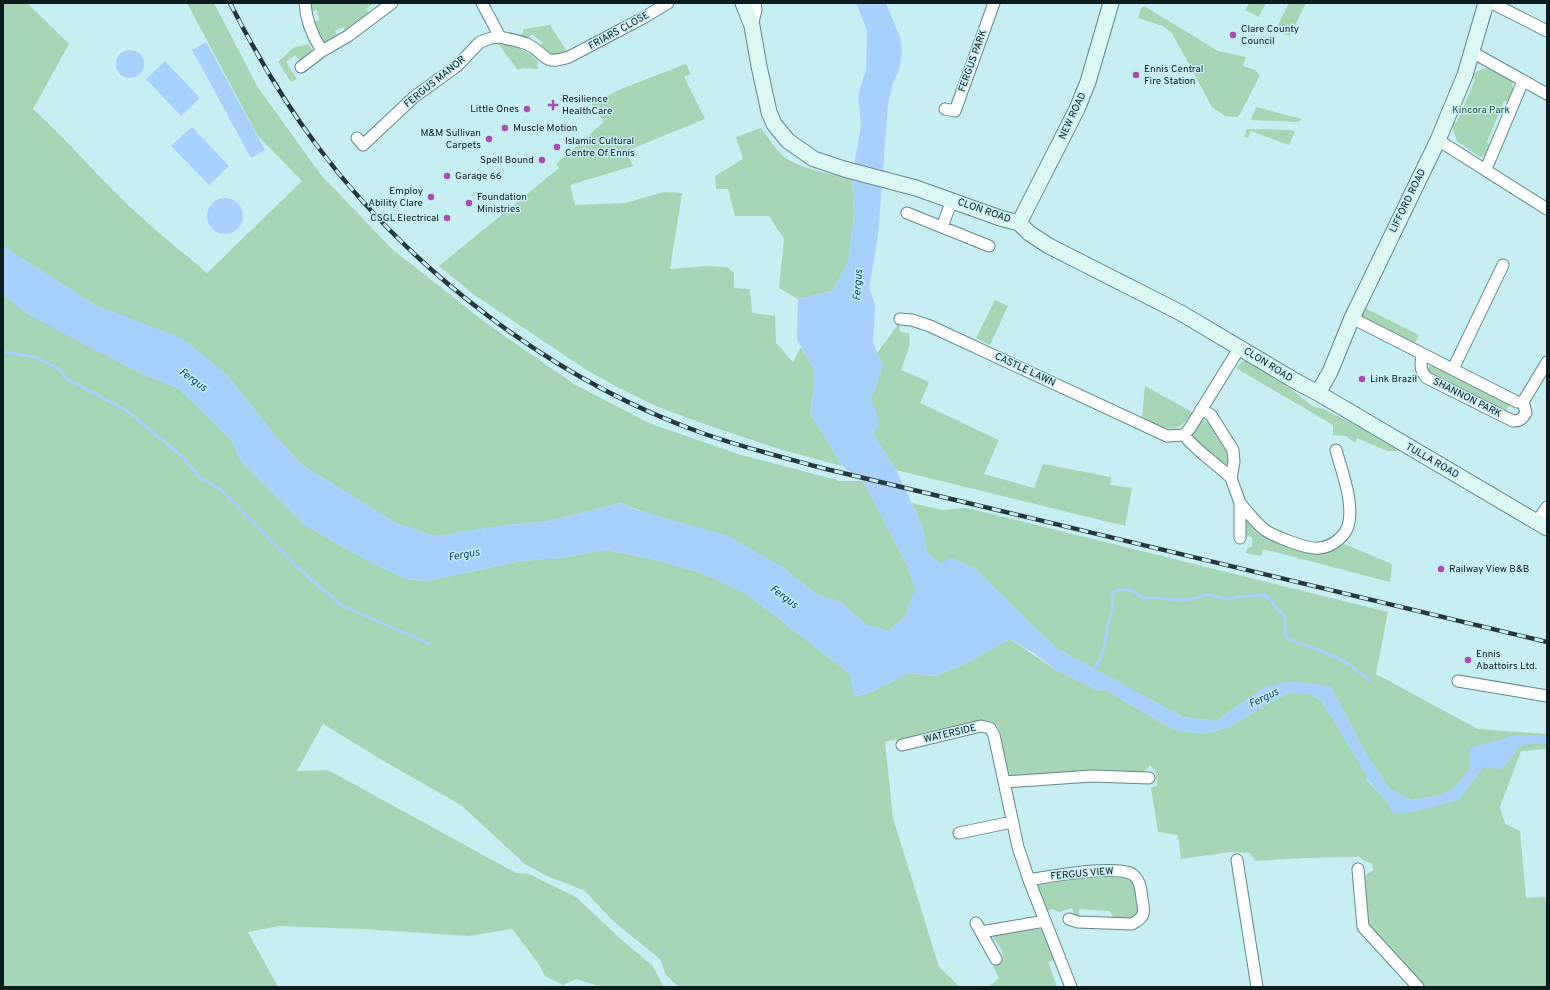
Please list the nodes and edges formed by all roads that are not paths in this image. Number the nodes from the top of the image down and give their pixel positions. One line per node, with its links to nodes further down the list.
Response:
1 (305, 3): 14 (street)
2 (392, 3): 14 (street)
3 (482, 3): 13 (street)
4 (668, 3): 16 (street, FRIARS CLOSE)
5 (743, 3): 11 (main road, CLON ROAD)
6 (755, 3): 11 (street)
7 (994, 3): 20 (street, FERGUS PARK)
8 (1111, 3): 27 (main road, NEW ROAD)
9 (1486, 3): 15 (main road, LIFFORD ROAD)
10 (1492, 3): 12 (street)
11 (752, 26): 24 (main road, CLON ROAD)
12 (1547, 31)
13 (500, 37): 16 (street, FERGUS MANOR); 21 (street, FERGUS MANOR)
14 (322, 51): 17 (street)
15 (1472, 52): 18 (street); 22 (main road, LIFFORD ROAD)
16 (569, 58)
17 (301, 67)
18 (1523, 81): 19 (street); 23 (street)
19 (1547, 94)
20 (945, 109)
21 (357, 138)
22 (1438, 140): 23 (street); 32 (main road, LIFFORD ROAD)
23 (1486, 169): 25 (street)
24 (952, 200): 27 (main road, CLON ROAD); 28 (street)
25 (1547, 208)
26 (907, 213): 28 (street)
27 (1019, 223): 33 (main road, CLON ROAD)
28 (942, 227): 29 (street)
29 (989, 246)
30 (1503, 265): 36 (street, SHANNON PARK)
31 (900, 318): 40 (street, CASTLE LAWN)
32 (1352, 318): 34 (street, SHANNON PARK); 37 (main road, LIFFORD ROAD)
33 (1240, 347): 37 (main road, CLON ROAD); 39 (street)
34 (1422, 354): 36 (street, SHANNON PARK); 38 (street, SHANNON PARK)
35 (1547, 362): 38 (street, SHANNON PARK)
36 (1453, 369): 38 (street, SHANNON PARK)
37 (1318, 393): 45 (main road, TULLA ROAD)
38 (1520, 402)
39 (1201, 409): 40 (street); 42 (street)
40 (1184, 435): 42 (street)
41 (1336, 450): 43 (street)
42 (1231, 478): 43 (street)
43 (1240, 503): 46 (street)
44 (1547, 507): 45 (street)
45 (1542, 524)
46 (1240, 538)
47 (1458, 681): 48 (street)
48 (1547, 696)
49 (902, 745): 51 (street, WATERSIDE)
50 (1149, 778): 51 (street)
51 (1005, 782): 52 (street)
52 (1012, 822): 53 (street); 56 (street)
53 (959, 833)
54 (1237, 860): 61 (street)
55 (1358, 869): 62 (street)
56 (1029, 880): 57 (street, FERGUS VIEW); 58 (street)
57 (1069, 919)
58 (1045, 921): 59 (street); 60 (street)
59 (996, 958)
60 (1071, 987)
61 (1258, 987)
62 (1418, 987)

